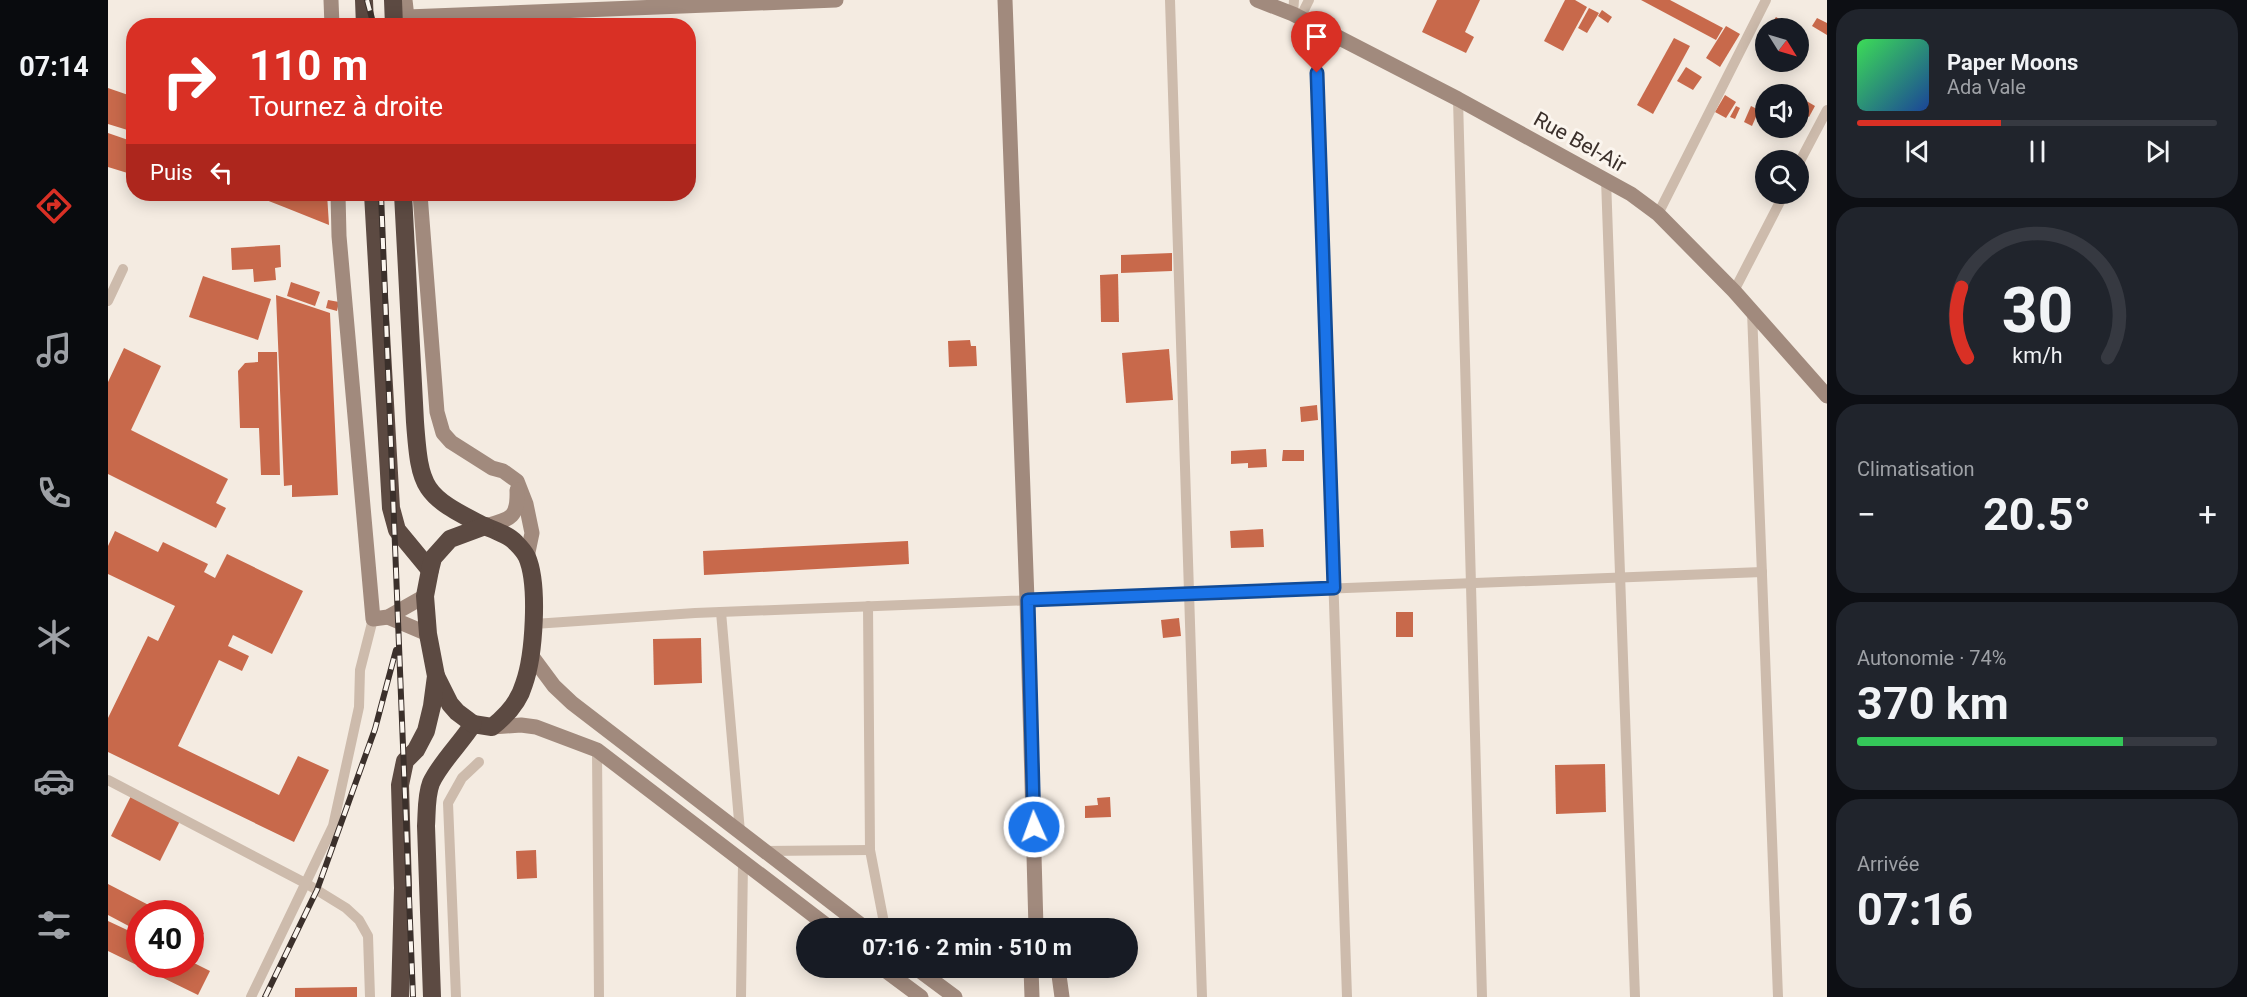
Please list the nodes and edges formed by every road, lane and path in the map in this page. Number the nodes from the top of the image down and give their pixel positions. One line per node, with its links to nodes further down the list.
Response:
1 (331, 0): 12 (main road)
2 (364, 0): 13 (highway)
3 (393, 0): 14 (highway)
4 (405, 0): 15 (main road)
5 (836, 0): 16 (main road)
6 (1005, 0): 43 (main road)
7 (1170, 0): 41 (street)
8 (1257, 0): 11 (main road, Rue Bel-Air)
9 (1309, 0): 11 (street)
10 (1766, 0): 27 (street)
11 (1296, 11): 17 (main road, Rue Bel-Air)
12 (332, 18)
13 (365, 18)
14 (401, 18)
15 (403, 18)
16 (497, 18)
17 (1315, 26): 18 (main road, Rue Bel-Air); 40 (street)
18 (1458, 99): 21 (main road, Rue Bel-Air); 39 (street)
19 (1827, 110): 20 (street)
20 (1806, 150)
21 (1606, 179): 27 (main road, Rue Bel-Air); 38 (street)
22 (338, 201): 46 (main road)
23 (373, 201): 36 (highway)
24 (403, 201): 34 (highway)
25 (421, 201): 33 (main road)
26 (1779, 204): 29 (street)
27 (1658, 214): 29 (main road, Rue Bel-Air)
28 (123, 269): 30 (street)
29 (1734, 291): 31 (main road, Rue Bel-Air)
30 (108, 301)
31 (1752, 311): 32 (main road, Rue Bel-Air); 37 (street)
32 (1827, 396)
33 (517, 481): 34 (main road); 35 (main road)
34 (485, 526): 35 (highway); 36 (highway)
35 (527, 557): 47 (highway)
36 (430, 570): 42 (highway)
37 (1762, 572): 38 (street); 83 (street)
38 (1620, 577): 39 (street); 82 (street)
39 (1471, 583): 40 (street); 81 (street)
40 (1334, 588): 41 (street); 80 (street)
41 (1190, 594): 43 (street); 79 (street)
42 (425, 596): 46 (main road); 48 (highway)
43 (1028, 600): 44 (street); 63 (main road)
44 (868, 606): 45 (street); 56 (street)
45 (721, 612): 47 (street); 55 (street)
46 (381, 618): 48 (main road); 59 (street)
47 (534, 624): 49 (highway)
48 (428, 634): 50 (highway)
49 (531, 655): 51 (highway); 55 (main road)
50 (436, 676): 51 (highway); 70 (highway)
51 (482, 726): 52 (main road); 71 (highway)
52 (597, 750): 58 (main road); 73 (street)
53 (479, 762): 72 (street)
54 (108, 780): 59 (street)
55 (740, 832): 57 (main road)
56 (870, 850): 57 (street); 62 (street)
57 (764, 851): 61 (main road)
58 (744, 863): 60 (main road); 74 (street)
59 (307, 884): 68 (street); 69 (street)
60 (817, 918)
61 (852, 918)
62 (883, 918)
63 (1038, 918)
64 (895, 978): 75 (main road)
65 (929, 978): 76 (main road)
66 (1031, 978): 77 (main road)
67 (1059, 978): 78 (main road)
68 (251, 997)
69 (369, 997)
70 (400, 997)
71 (432, 997)
72 (456, 997)
73 (599, 997)
74 (741, 997)
75 (921, 997)
76 (955, 997)
77 (1032, 997)
78 (1062, 997)
79 (1202, 997)
80 (1347, 997)
81 (1482, 997)
82 (1635, 997)
83 (1778, 997)

